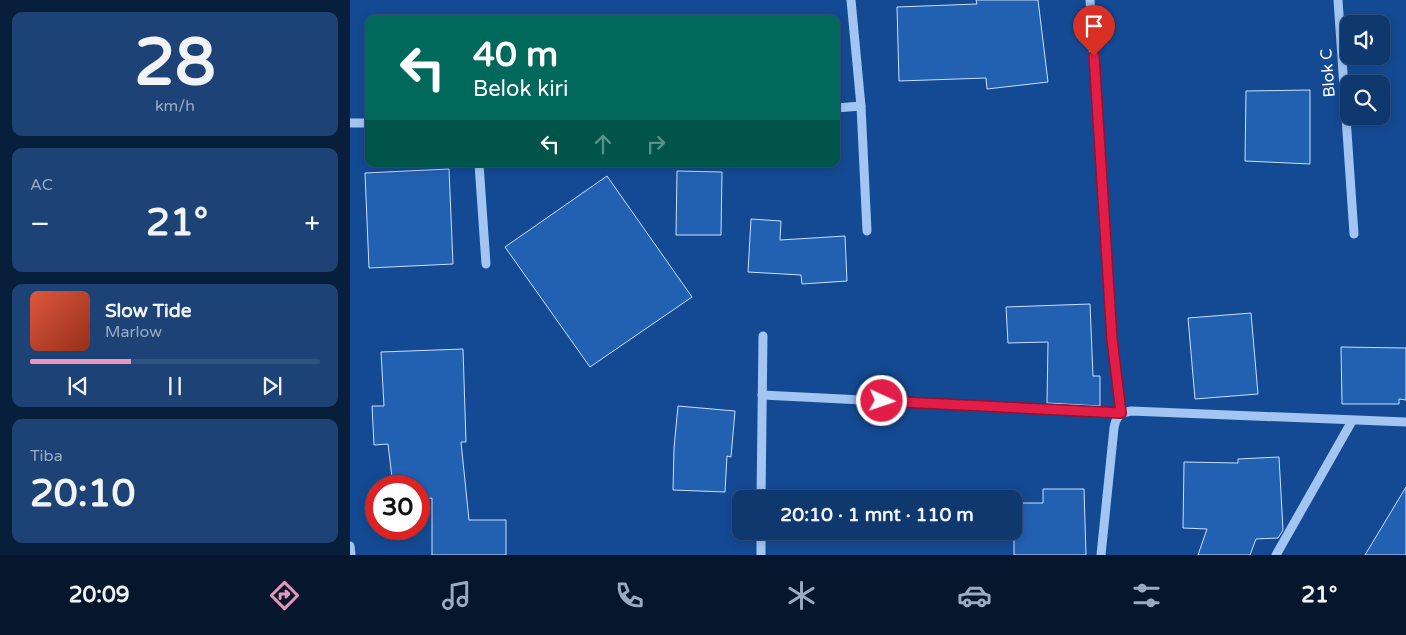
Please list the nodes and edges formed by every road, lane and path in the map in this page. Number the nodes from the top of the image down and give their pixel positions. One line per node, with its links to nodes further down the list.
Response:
1 (851, 0): 4 (street)
2 (1090, 0): 14 (street)
3 (1338, 0): 10 (street, Blok C)
4 (862, 106): 5 (street); 9 (street)
5 (840, 108)
6 (350, 123): 7 (street)
7 (365, 123)
8 (480, 167): 11 (street)
9 (867, 230)
10 (1354, 234)
11 (486, 264)
12 (762, 336): 13 (street)
13 (762, 395): 14 (street); 17 (street)
14 (1121, 413): 15 (street); 22 (street)
15 (1352, 421): 16 (street); 23 (street)
16 (1406, 422)
17 (761, 490)
18 (761, 540): 21 (street)
19 (350, 546): 20 (street)
20 (351, 555)
21 (761, 555)
22 (1101, 555)
23 (1276, 555)

